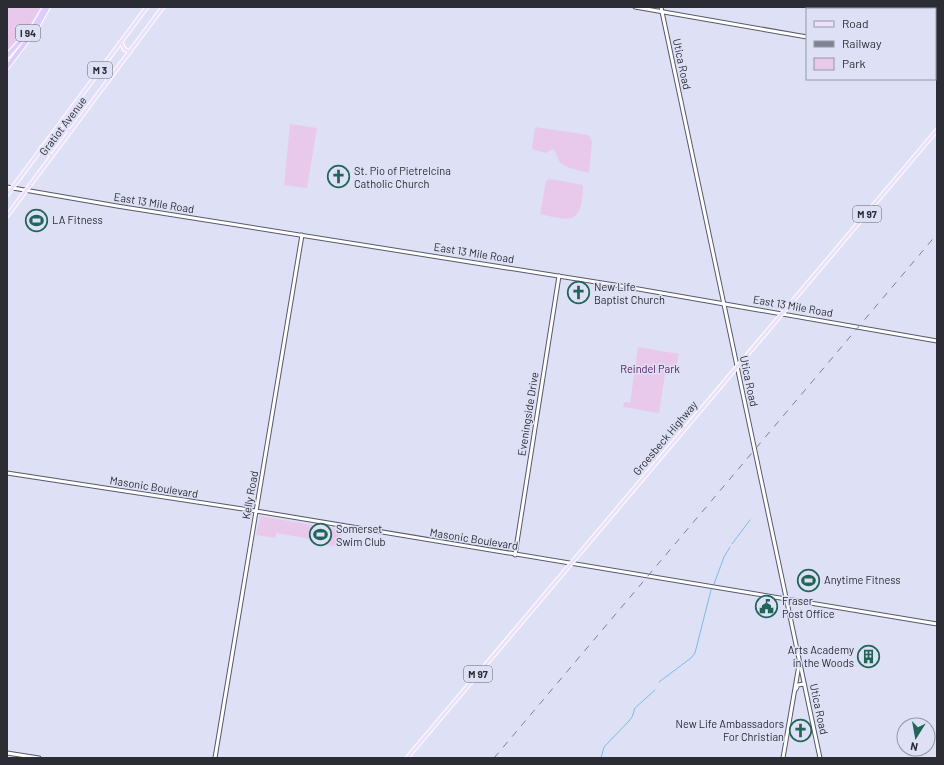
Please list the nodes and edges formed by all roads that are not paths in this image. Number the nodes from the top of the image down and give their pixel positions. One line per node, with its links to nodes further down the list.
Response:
1 (45, 7): 11 (highway, I 94)
2 (48, 7): 12 (highway)
3 (147, 7): 9 (main road, Gratiot Avenue / M 3)
4 (635, 7): 7 (street)
5 (661, 7): 7 (street, Utica Road)
6 (162, 8): 10 (main road, Gratiot Avenue / M 3)
7 (662, 11): 8 (street); 27 (street, Utica Road)
8 (806, 37)
9 (121, 42): 10 (main road); 13 (main road, Gratiot Avenue / M 3)
10 (130, 52): 14 (main road, Gratiot Avenue / M 3)
11 (7, 56)
12 (7, 67)
13 (100, 70): 14 (main road); 15 (main road, Gratiot Avenue / M 3)
14 (108, 81): 17 (main road, Gratiot Avenue / M 3)
15 (62, 121): 17 (main road); 18 (main road, Gratiot Avenue / M 3)
16 (937, 130): 28 (main road, Groesbeck Highway / M 97)
17 (71, 131): 19 (main road, Gratiot Avenue / M 3)
18 (41, 148): 19 (main road); 21 (main road, Gratiot Avenue / M 3)
19 (51, 157): 22 (main road, Gratiot Avenue / M 3)
20 (7, 187): 21 (street, East 13 Mile Road)
21 (12, 188): 22 (street, East 13 Mile Road); 23 (main road, Gratiot Avenue / M 3)
22 (27, 190): 24 (main road, Gratiot Avenue / M 3); 25 (street, East 13 Mile Road)
23 (7, 195)
24 (7, 216)
25 (302, 235): 26 (street, East 13 Mile Road); 32 (street, Kelly Road)
26 (559, 276): 27 (street, East 13 Mile Road); 33 (street, Eveningside Drive)
27 (724, 303): 28 (street, East 13 Mile Road); 30 (street, Utica Road)
28 (783, 313): 29 (street, East 13 Mile Road); 30 (main road, Groesbeck Highway / M 97)
29 (937, 341)
30 (738, 367): 34 (main road, Groesbeck Highway / M 97); 35 (street, Utica Road)
31 (7, 473): 32 (street, Masonic Boulevard)
32 (256, 511): 33 (street, Masonic Boulevard); 42 (street, Kelly Road)
33 (515, 555): 34 (street, Masonic Boulevard)
34 (571, 564): 35 (street, Masonic Boulevard); 43 (main road, Groesbeck Highway / M 97)
35 (786, 599): 36 (street, Masonic Boulevard); 37 (street, Utica Road)
36 (937, 624)
37 (800, 664): 38 (street, Utica Road); 39 (street)
38 (804, 684): 39 (street); 45 (street, Utica Road)
39 (795, 690): 44 (street)
40 (7, 753): 41 (street)
41 (38, 758)
42 (215, 758)
43 (407, 758)
44 (783, 758)
45 (820, 758)

